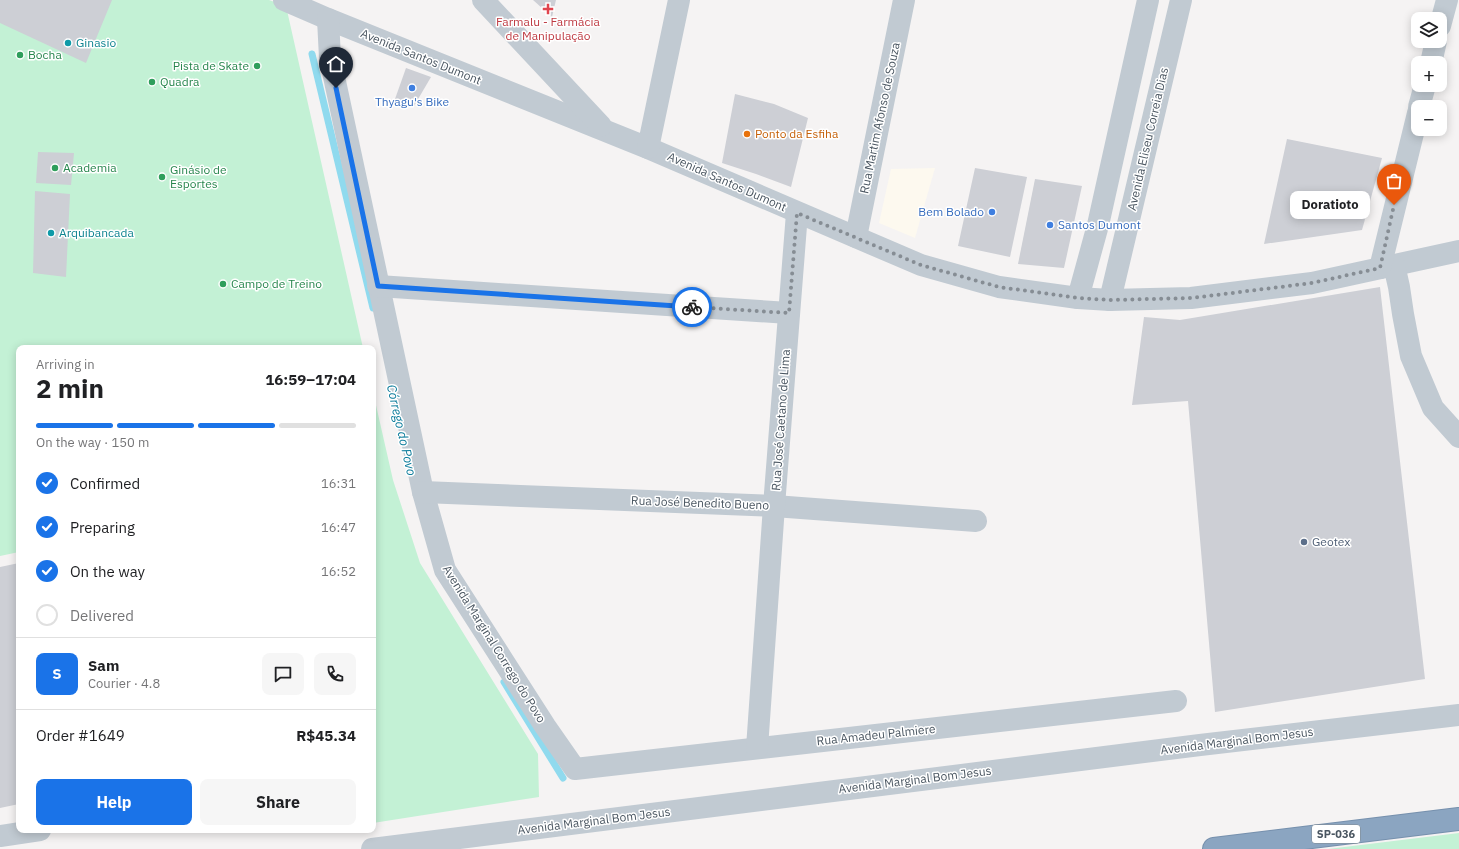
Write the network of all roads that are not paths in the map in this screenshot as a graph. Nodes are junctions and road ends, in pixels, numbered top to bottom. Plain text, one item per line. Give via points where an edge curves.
1 (284, 0) edge
2 (483, 0) edge
3 (678, 0) edge
4 (904, 0) edge
5 (1148, 0) edge
6 (1181, 0) edge
7 (1447, 0) edge
8 (1444, 12) edge
9 (328, 19) junction
10 (604, 130) junction
11 (1413, 136) edge
12 (648, 148) junction
13 (797, 213) junction
14 (856, 237) junction
15 (1459, 251) edge
16 (1387, 267) junction
17 (378, 286) junction
18 (1078, 298) junction
19 (1110, 300) junction
20 (789, 313) junction
21 (1459, 437) edge
22 (423, 492) junction
23 (774, 506) junction
24 (976, 521) dead end
25 (1176, 701) dead end
26 (1459, 715) edge
27 (757, 748) junction
28 (575, 769) joint
29 (1459, 819) edge
30 (20, 833) edge
31 (0, 836) edge
32 (372, 849) edge
33 (1214, 849) edge

1 - 9 street, Avenida Santos Dumont
2 - 10 street, Avenida Santos Dumont
3 - 12 street
4 - 14 street, Rua Martim Afonso de Souza
5 - 18 street via 1098,225
6 - 19 street, Avenida Eliseu Correia Dias
7 - 8 street
9 - 10 street, Avenida Santos Dumont
9 - 17 street, Avenida Marginal Corrego do Povo via 330,58
10 - 12 street, Avenida Santos Dumont
11 - 16 street
12 - 13 street, Avenida Santos Dumont
13 - 14 street, Avenida Santos Dumont
13 - 20 street, Rua José Caetano de Lima
14 - 18 street, Avenida Santos Dumont via 921,265 999,287
15 - 16 street, Avenida Santos Dumont
16 - 19 street, Avenida Santos Dumont via 1312,283 1192,298
16 - 21 street via 1399,287 1411,356 1433,408
17 - 20 street
17 - 22 street, Avenida Marginal Corrego do Povo
18 - 19 street, Avenida Santos Dumont
20 - 23 street, Rua José Caetano de Lima
22 - 23 street, Rua José Benedito Bueno
22 - 28 street, Avenida Marginal Corrego do Povo via 445,570
23 - 24 street, Rua José Benedito Bueno
23 - 27 street, Rua José Caetano de Lima
25 - 27 street, Rua Amadeu Palmiere
26 - 32 street, Avenida Marginal Bom Jesus via 1200,744
27 - 28 street, Rua Amadeu Palmiere
29 - 33 highway, SP-036
30 - 31 street

